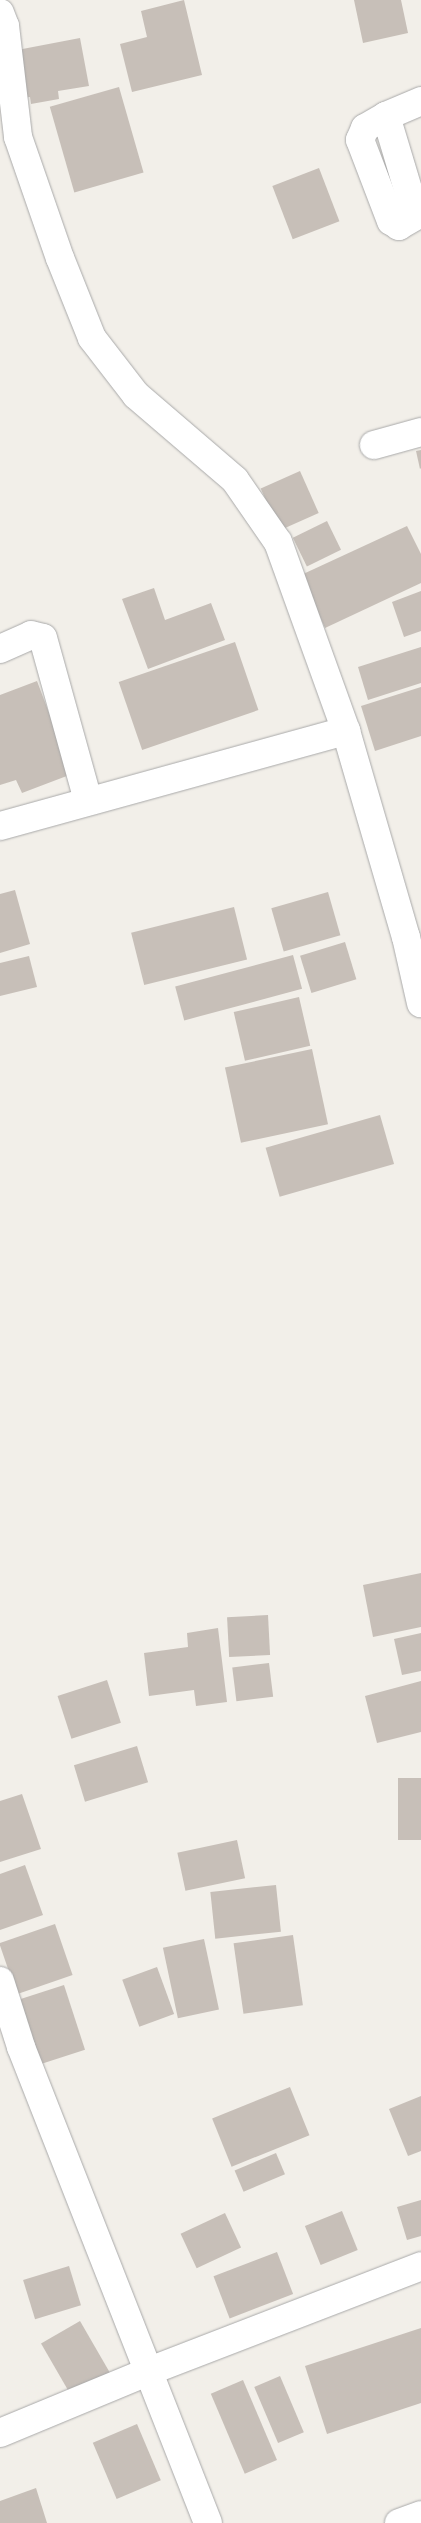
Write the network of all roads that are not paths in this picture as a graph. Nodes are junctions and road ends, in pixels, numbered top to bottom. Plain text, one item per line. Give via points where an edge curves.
1 (0, 14) edge
2 (421, 101) edge
3 (386, 116) dead end
4 (421, 432) edge
5 (374, 445) dead end
6 (0, 649) edge
7 (346, 731) junction
8 (88, 800) junction
9 (0, 826) edge
10 (413, 935) edge
11 (421, 1003) edge
12 (0, 1981) edge
13 (421, 2266) edge
14 (146, 2372) junction
15 (0, 2433) edge
16 (421, 2515) edge
17 (208, 2523) edge
18 (399, 2523) edge

1 - 7 street via 5,26 18,138 92,338 136,395 235,480 278,542
2 - 3 street
4 - 5 street
6 - 8 street via 31,635 43,638
7 - 8 street
7 - 10 street
8 - 9 street
10 - 11 street
12 - 14 street via 21,2047
13 - 14 street
14 - 15 street
14 - 17 street
16 - 18 street

